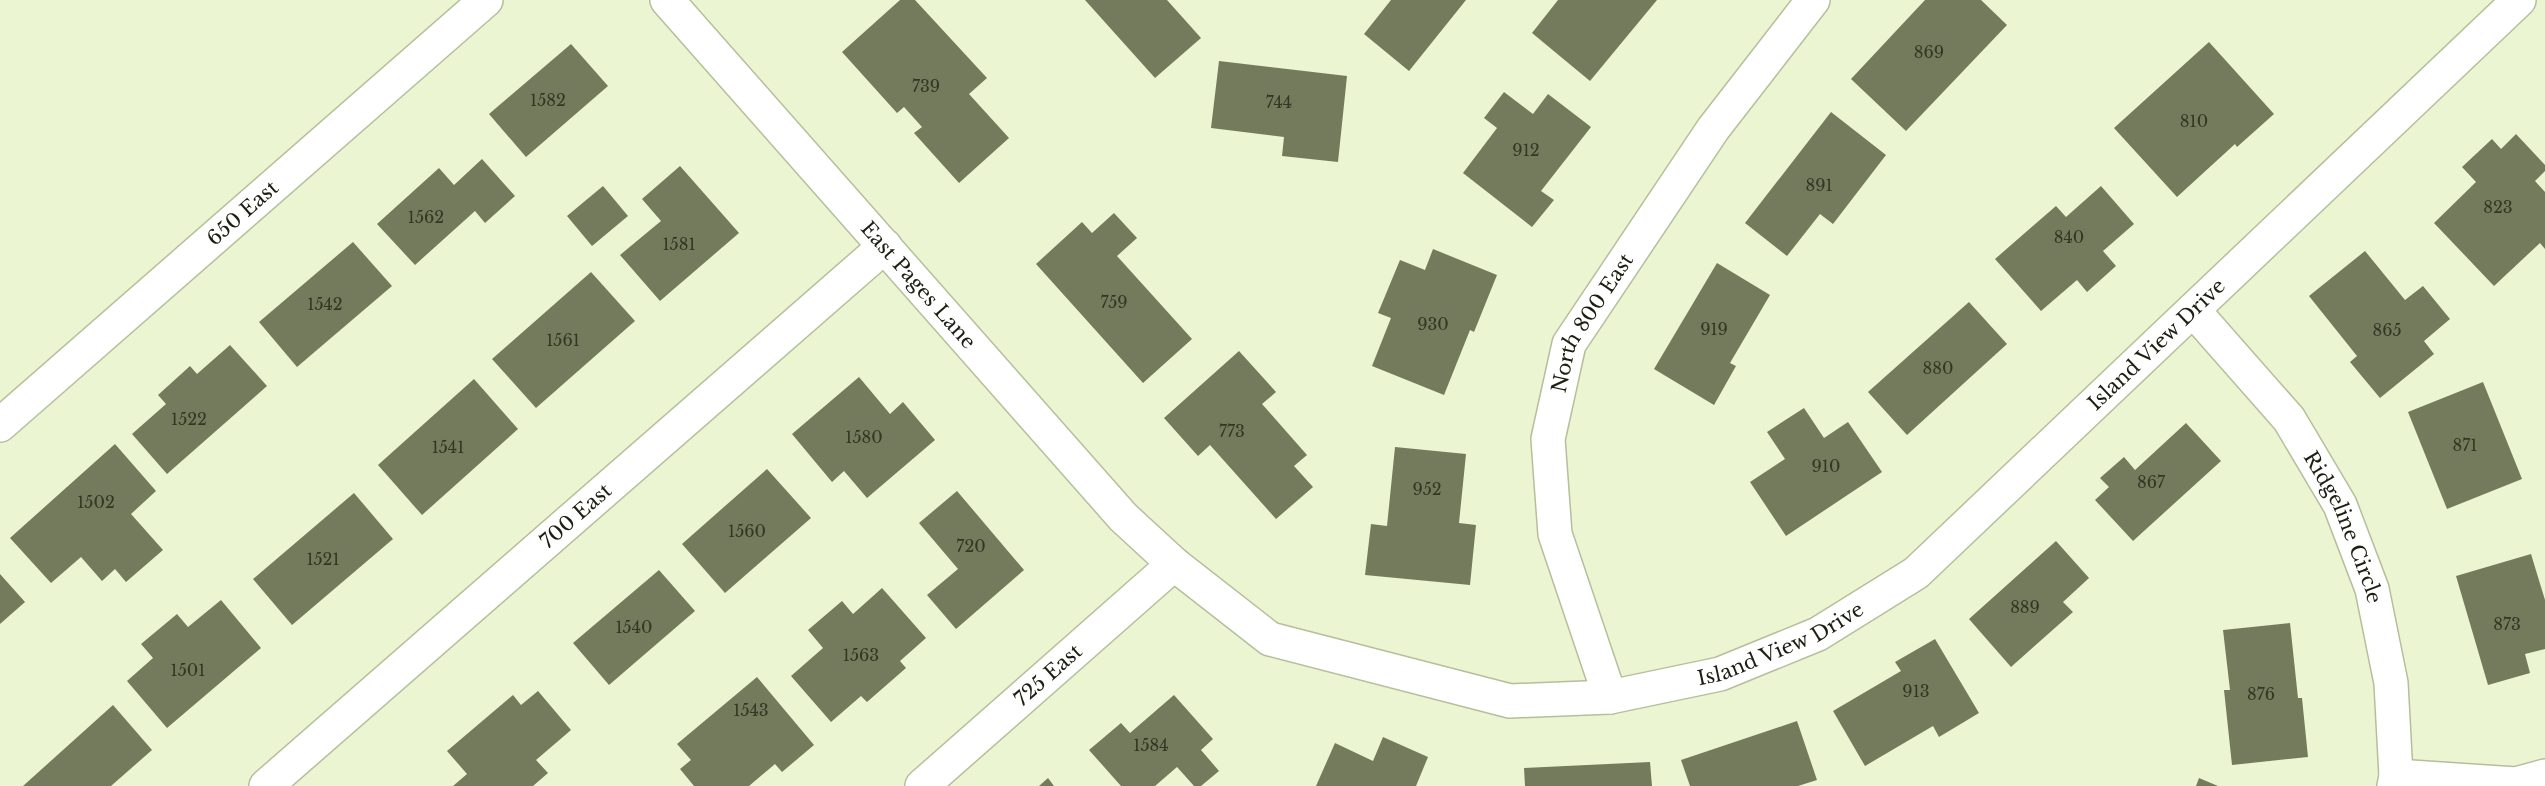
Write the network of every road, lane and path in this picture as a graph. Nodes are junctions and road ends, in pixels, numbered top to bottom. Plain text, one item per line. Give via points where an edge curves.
1 (486, 0) edge
2 (667, 0) edge
3 (1813, 0) edge
4 (2519, 0) edge
5 (885, 246) junction
6 (2193, 310) junction
7 (0, 425) edge
8 (1174, 564) junction
9 (1610, 697) junction
10 (2545, 776) edge
11 (287, 780) edge
12 (2395, 781) edge
13 (922, 786) edge

1 - 7 street, 650 East
2 - 5 street, East Pages Lane
3 - 9 street, North 800 East via 1713,129 1569,344 1548,440 1555,534
4 - 6 street, Island View Drive
5 - 8 street, East Pages Lane via 1123,517
5 - 11 street, 700 East
6 - 9 street, Island View Drive via 1916,573 1818,634 1753,661 1720,674
6 - 12 street, Ridgeline Circle via 2289,418 2340,505 2372,589 2389,671
8 - 9 street, Island View Drive via 1270,639 1510,701
8 - 13 street, 725 East
10 - 12 street via 2516,784

